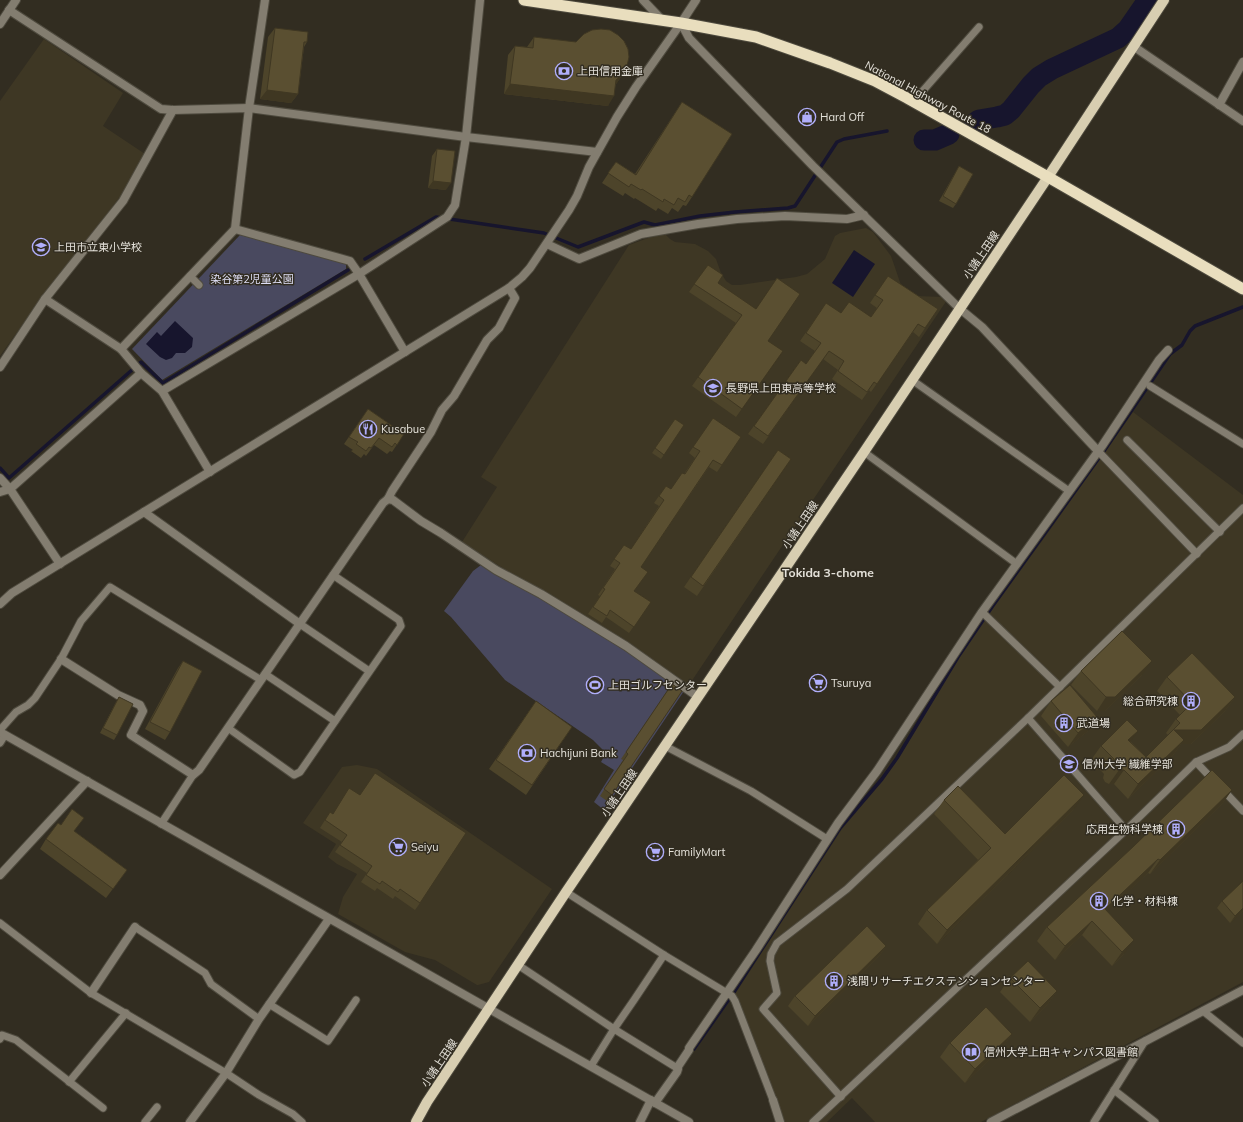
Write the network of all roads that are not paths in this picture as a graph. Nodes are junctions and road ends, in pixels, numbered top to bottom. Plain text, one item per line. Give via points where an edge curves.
1 (16, 0) edge
2 (265, 0) edge
3 (480, 0) edge
4 (524, 0) edge
5 (643, 0) edge
6 (696, 0) edge
7 (1164, 0) edge
8 (9, 10) junction
9 (662, 20) junction
10 (681, 23) junction
11 (0, 24) edge
12 (979, 27) dead end
13 (1134, 46) junction
14 (1243, 62) edge
15 (913, 102) junction
16 (1219, 105) junction
17 (249, 108) junction
18 (173, 110) junction
19 (1243, 121) edge
20 (466, 137) junction
21 (597, 152) junction
22 (1048, 177) junction
23 (864, 215) junction
24 (235, 229) junction
25 (548, 243) junction
26 (359, 274) junction
27 (190, 276) junction
28 (199, 285) dead end
29 (509, 288) junction
30 (1243, 290) edge
31 (46, 299) junction
32 (959, 308) junction
33 (121, 349) junction
34 (1168, 350) dead end
35 (405, 352) junction
36 (0, 367) edge
37 (141, 373) junction
38 (912, 380) junction
39 (1148, 384) junction
40 (162, 391) junction
41 (1127, 440) dead end
42 (1243, 444) edge
43 (864, 452) junction
44 (1100, 454) junction
45 (210, 472) junction
46 (0, 478) edge
47 (10, 489) junction
48 (1069, 491) junction
49 (0, 492) edge
50 (388, 499) junction
51 (1243, 508) edge
52 (144, 512) junction
53 (1220, 532) junction
54 (1197, 554) junction
55 (60, 564) junction
56 (1018, 564) junction
57 (333, 575) junction
58 (0, 604) edge
59 (985, 614) junction
60 (300, 624) junction
61 (61, 659) junction
62 (369, 672) junction
63 (263, 677) junction
64 (1060, 687) junction
65 (698, 697) junction
66 (1028, 718) junction
67 (335, 721) junction
68 (228, 728) junction
69 (2, 732) edge
70 (1243, 734) edge
71 (0, 743) edge
72 (665, 746) junction
73 (1196, 762) junction
74 (193, 775) junction
75 (87, 781) junction
76 (1243, 811) edge
77 (161, 824) junction
78 (1126, 830) junction
79 (827, 839) junction
80 (0, 875) edge
81 (566, 892) junction
82 (328, 919) junction
83 (0, 923) edge
84 (134, 927) joint
85 (664, 955) junction
86 (518, 964) junction
87 (1243, 990) edge
88 (91, 993) junction
89 (730, 995) junction
90 (356, 1000) dead end
91 (269, 1004) junction
92 (489, 1009) junction
93 (1203, 1011) junction
94 (126, 1013) junction
95 (259, 1019) junction
96 (614, 1029) junction
97 (0, 1039) edge
98 (1145, 1041) junction
99 (1243, 1042) edge
100 (591, 1066) junction
101 (677, 1068) junction
102 (226, 1073) junction
103 (69, 1082) junction
104 (1114, 1090) junction
105 (841, 1097) junction
106 (773, 1100) joint
107 (653, 1102) junction
108 (157, 1107) dead end
109 (103, 1108) dead end
110 (145, 1122) edge
111 (190, 1122) edge
112 (302, 1122) edge
113 (416, 1122) edge
114 (640, 1122) edge
115 (689, 1122) edge
116 (780, 1122) edge
117 (813, 1122) edge
118 (991, 1122) edge
119 (1094, 1122) edge
120 (1155, 1122) edge

1 - 8 street
2 - 17 street
3 - 20 street
4 - 9 highway, National Highway Route 18
5 - 9 street
6 - 10 street
7 - 13 main road, 小諸上田線
8 - 11 street
8 - 18 street via 161,109
9 - 10 highway, National Highway Route 18
10 - 15 highway, National Highway Route 18 via 756,37 830,63
10 - 21 street via 636,87
10 - 23 street via 689,38
12 - 15 lane
13 - 16 street
13 - 22 main road, 小諸上田線
14 - 16 street
15 - 22 highway, National Highway Route 18
16 - 19 street
17 - 18 street
17 - 20 street
17 - 24 street
18 - 31 street via 123,201
20 - 21 street
20 - 26 street via 455,205 447,217
21 - 25 street via 577,196
22 - 30 highway, National Highway Route 18
22 - 32 main road, 小諸上田線
23 - 25 street via 848,219 785,216 737,218 641,234 578,258
23 - 32 street
24 - 26 street via 350,261
24 - 27 street
25 - 29 street via 522,277
26 - 35 street
26 - 40 street
27 - 28 lane
27 - 33 street
29 - 35 street
29 - 50 street via 515,298 499,328 487,340
31 - 33 street
31 - 36 street
32 - 38 main road, 小諸上田線
32 - 44 street via 982,327
33 - 37 street
34 - 39 street via 1159,360
35 - 45 street
37 - 40 street
37 - 47 street
38 - 43 main road, 小諸上田線
38 - 48 lane
39 - 42 lane
39 - 44 street
40 - 45 street
41 - 53 lane
43 - 56 lane
43 - 65 main road, 小諸上田線
44 - 48 street
44 - 54 lane
45 - 52 street
46 - 47 street
47 - 49 street
47 - 55 street
48 - 56 street
50 - 57 street via 382,503
50 - 65 street via 496,570 626,646
51 - 53 lane
52 - 55 street
52 - 60 street
53 - 54 lane
54 - 64 lane
55 - 58 street via 12,593
56 - 59 street
57 - 60 street
57 - 62 lane via 400,620 401,626
59 - 64 lane
59 - 79 street
60 - 62 lane
60 - 63 street
61 - 63 lane via 81,621 110,587
61 - 69 lane via 35,698 16,712
61 - 74 street via 118,695 140,705 143,711 131,735
62 - 67 lane
63 - 67 lane
63 - 68 street
64 - 66 lane
65 - 72 main road, 小諸上田線
66 - 78 lane
66 - 105 lane via 847,889 777,943 771,954 770,961 777,993 763,1009
67 - 68 lane via 300,772 294,775
68 - 74 street
69 - 71 lane
69 - 75 street
70 - 73 lane via 1229,747
72 - 79 lane via 751,791
72 - 81 main road, 小諸上田線
73 - 76 lane
73 - 78 lane
74 - 77 lane
75 - 77 street
75 - 80 street
77 - 82 street
78 - 105 lane
79 - 89 street
81 - 85 lane
81 - 86 main road, 小諸上田線
82 - 91 street
82 - 92 street
83 - 88 lane
84 - 88 street
84 - 95 lane via 205,973 210,984
85 - 89 lane
85 - 96 lane
86 - 92 main road, 小諸上田線
86 - 96 lane
87 - 93 street
88 - 94 lane
89 - 101 street via 713,1013
89 - 106 lane via 735,1001
90 - 91 lane via 328,1041
91 - 95 street
92 - 100 street
92 - 113 main road, 小諸上田線
93 - 98 street
93 - 99 lane
94 - 102 lane
94 - 103 lane
95 - 102 street
96 - 100 lane
96 - 101 lane
97 - 103 lane via 2,1035 16,1040
98 - 104 lane
98 - 118 street
100 - 107 street
101 - 107 street via 677,1072
102 - 111 street
102 - 112 lane
103 - 109 lane
104 - 119 lane
104 - 120 lane
105 - 117 lane
106 - 116 street
107 - 114 street
107 - 115 street
108 - 110 lane

